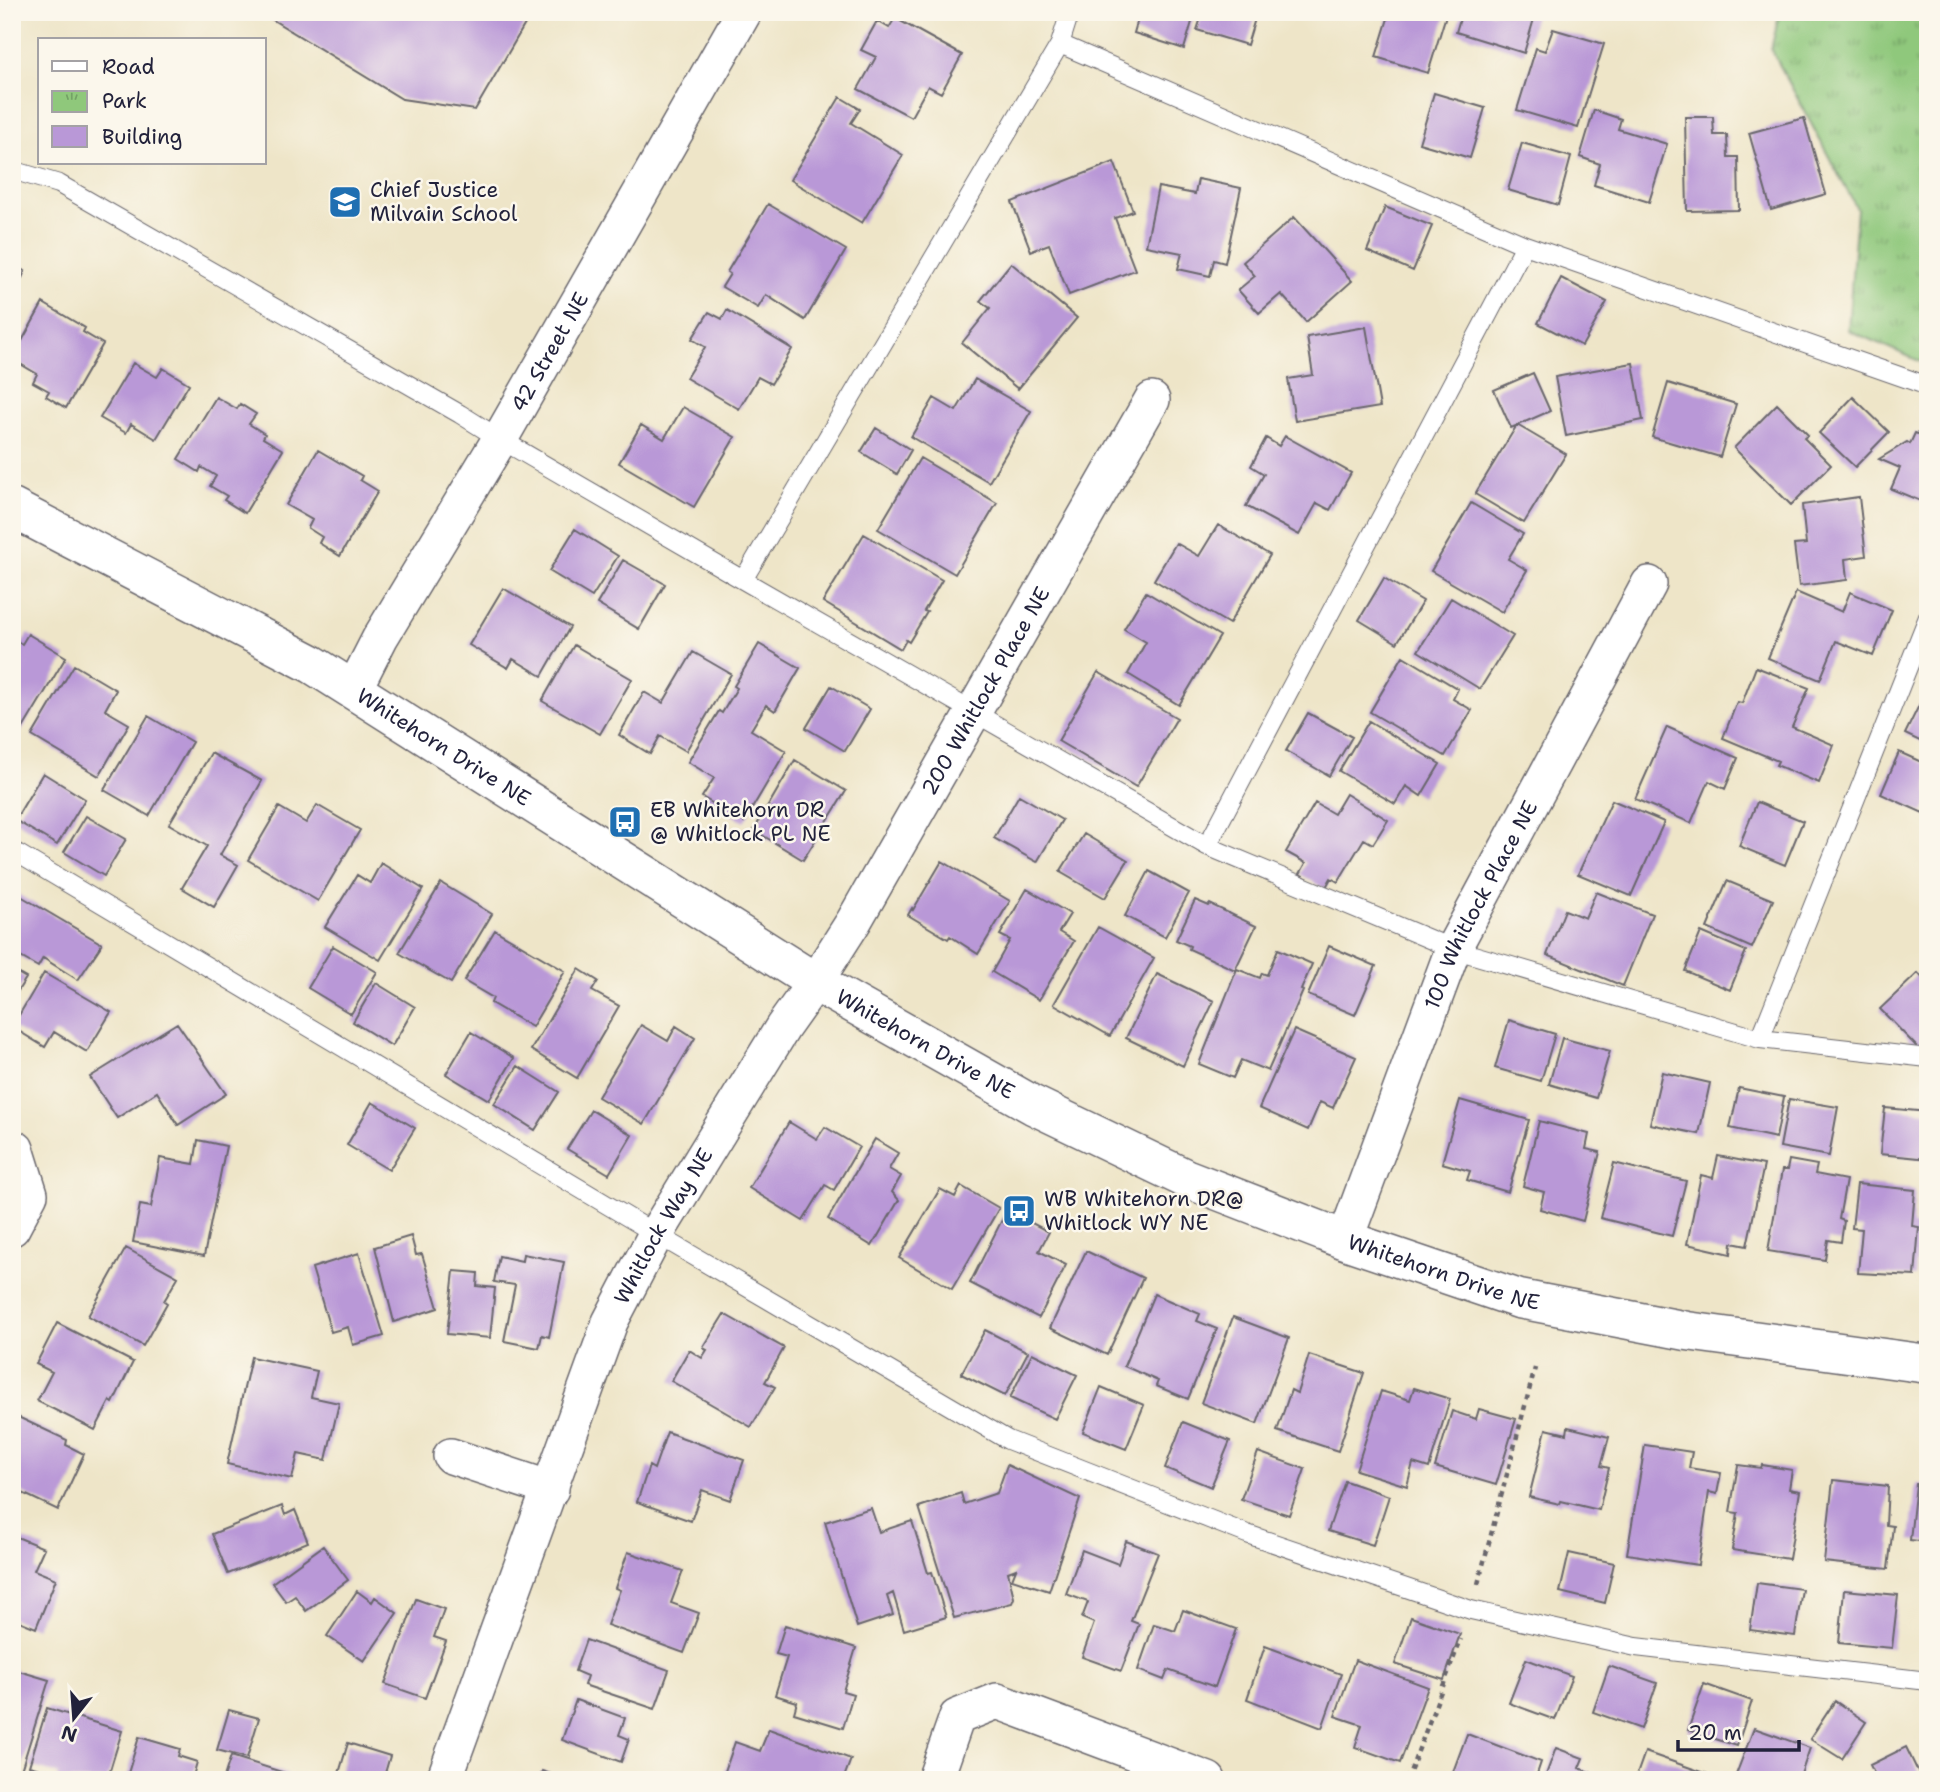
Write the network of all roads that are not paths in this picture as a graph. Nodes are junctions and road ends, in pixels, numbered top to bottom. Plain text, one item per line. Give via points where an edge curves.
1 (744, 12) edge
2 (1070, 12) edge
3 (1060, 44) junction
4 (12, 170) edge
5 (1525, 245) junction
6 (1928, 386) edge
7 (1152, 400) dead end
8 (500, 439) junction
9 (12, 508) edge
10 (743, 580) junction
11 (1649, 584) dead end
12 (1928, 617) edge
13 (354, 688) junction
14 (973, 714) junction
15 (1207, 846) junction
16 (12, 850) edge
17 (1453, 949) junction
18 (815, 982) junction
19 (1760, 1039) junction
20 (1928, 1058) edge
21 (12, 1147) edge
22 (12, 1228) edge
23 (656, 1234) junction
24 (1345, 1240) junction
25 (1928, 1364) edge
26 (451, 1456) dead end
27 (551, 1489) junction
28 (1928, 1681) edge
29 (444, 1780) edge
30 (935, 1780) edge
31 (1208, 1780) edge

1 - 8 street, 42 Street NE
2 - 3 lane
3 - 5 lane
3 - 10 lane
4 - 8 lane via 59,184
5 - 6 lane
5 - 15 lane
7 - 14 street, 200 Whitlock Place NE
8 - 10 lane
8 - 13 street, 42 Street NE
9 - 13 street, Whitehorn Drive NE
10 - 14 lane
11 - 17 street, 100 Whitlock Place NE
12 - 19 lane
13 - 18 street, Whitehorn Drive NE
14 - 15 lane
14 - 18 street, 200 Whitlock Place NE
15 - 17 lane
16 - 23 lane
17 - 19 lane
17 - 24 street, 100 Whitlock Place NE
18 - 23 street, Whitlock Way NE
18 - 24 street, Whitehorn Drive NE via 1033,1105 1185,1178
19 - 20 lane
21 - 22 street via 30,1194
23 - 27 street, Whitlock Way NE via 610,1322
23 - 28 lane via 1008,1440 1247,1534 1471,1610 1636,1647
24 - 25 street, Whitehorn Drive NE via 1519,1299 1687,1331
26 - 27 street
27 - 29 street, Whitlock Way NE
30 - 31 street via 957,1717 997,1701

